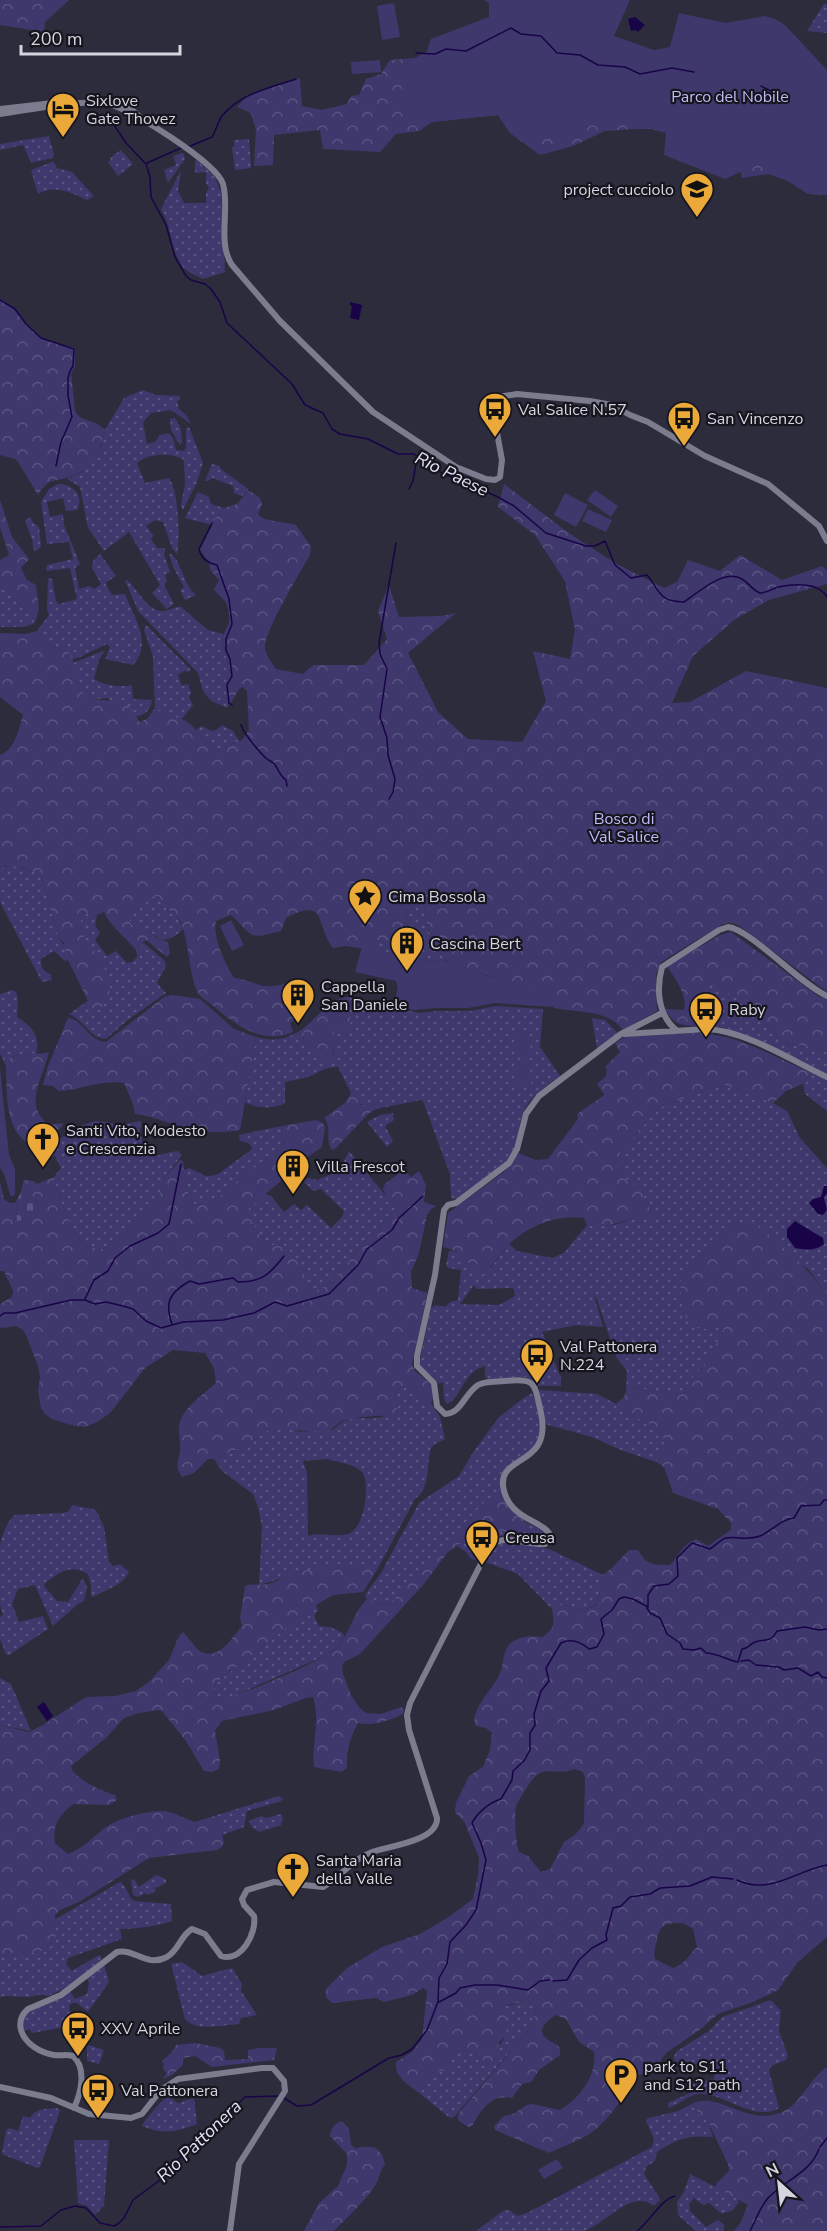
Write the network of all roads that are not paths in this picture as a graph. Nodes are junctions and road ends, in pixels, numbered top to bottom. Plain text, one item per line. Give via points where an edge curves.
1 (0, 112) edge
2 (145, 122) junction
3 (827, 541) edge
4 (827, 996) edge
5 (662, 1013) junction
6 (676, 1030) junction
7 (621, 1034) junction
8 (827, 1077) edge
9 (0, 2087) edge
10 (74, 2108) junction
11 (230, 2231) edge

1 - 2 street via 94,103 110,105
1 - 2 street via 92,100 123,102
2 - 3 street via 218,174 225,198 227,254 280,321 373,412 441,458 486,479 500,477 502,460 493,411 498,397 517,394 607,403 705,456 768,484 819,526
4 - 5 street via 742,932 728,927 662,967
5 - 6 street
5 - 7 street
6 - 7 street
6 - 8 street via 730,1033
7 - 10 street via 539,1096 526,1114 509,1163 444,1210 417,1366 434,1383 437,1406 445,1414 456,1410 483,1383 522,1379 533,1385 542,1437 537,1448 508,1470 503,1486 513,1507 551,1536 545,1544 508,1539 490,1546 410,1703 410,1736 437,1815 434,1829 365,1855 322,1887 274,1882 247,1890 242,1899 255,1924 245,1945 232,1957 221,1956 205,1934 192,1929 165,1958 143,1960 128,1952 117,1952 61,1995 28,2009 20,2022 28,2042 51,2055 73,2056 79,2063 79,2094
9 - 10 street via 51,2098
10 - 11 street via 89,2114 131,2118 142,2114 161,2090 178,2079 273,2068 285,2086 282,2097 239,2164

